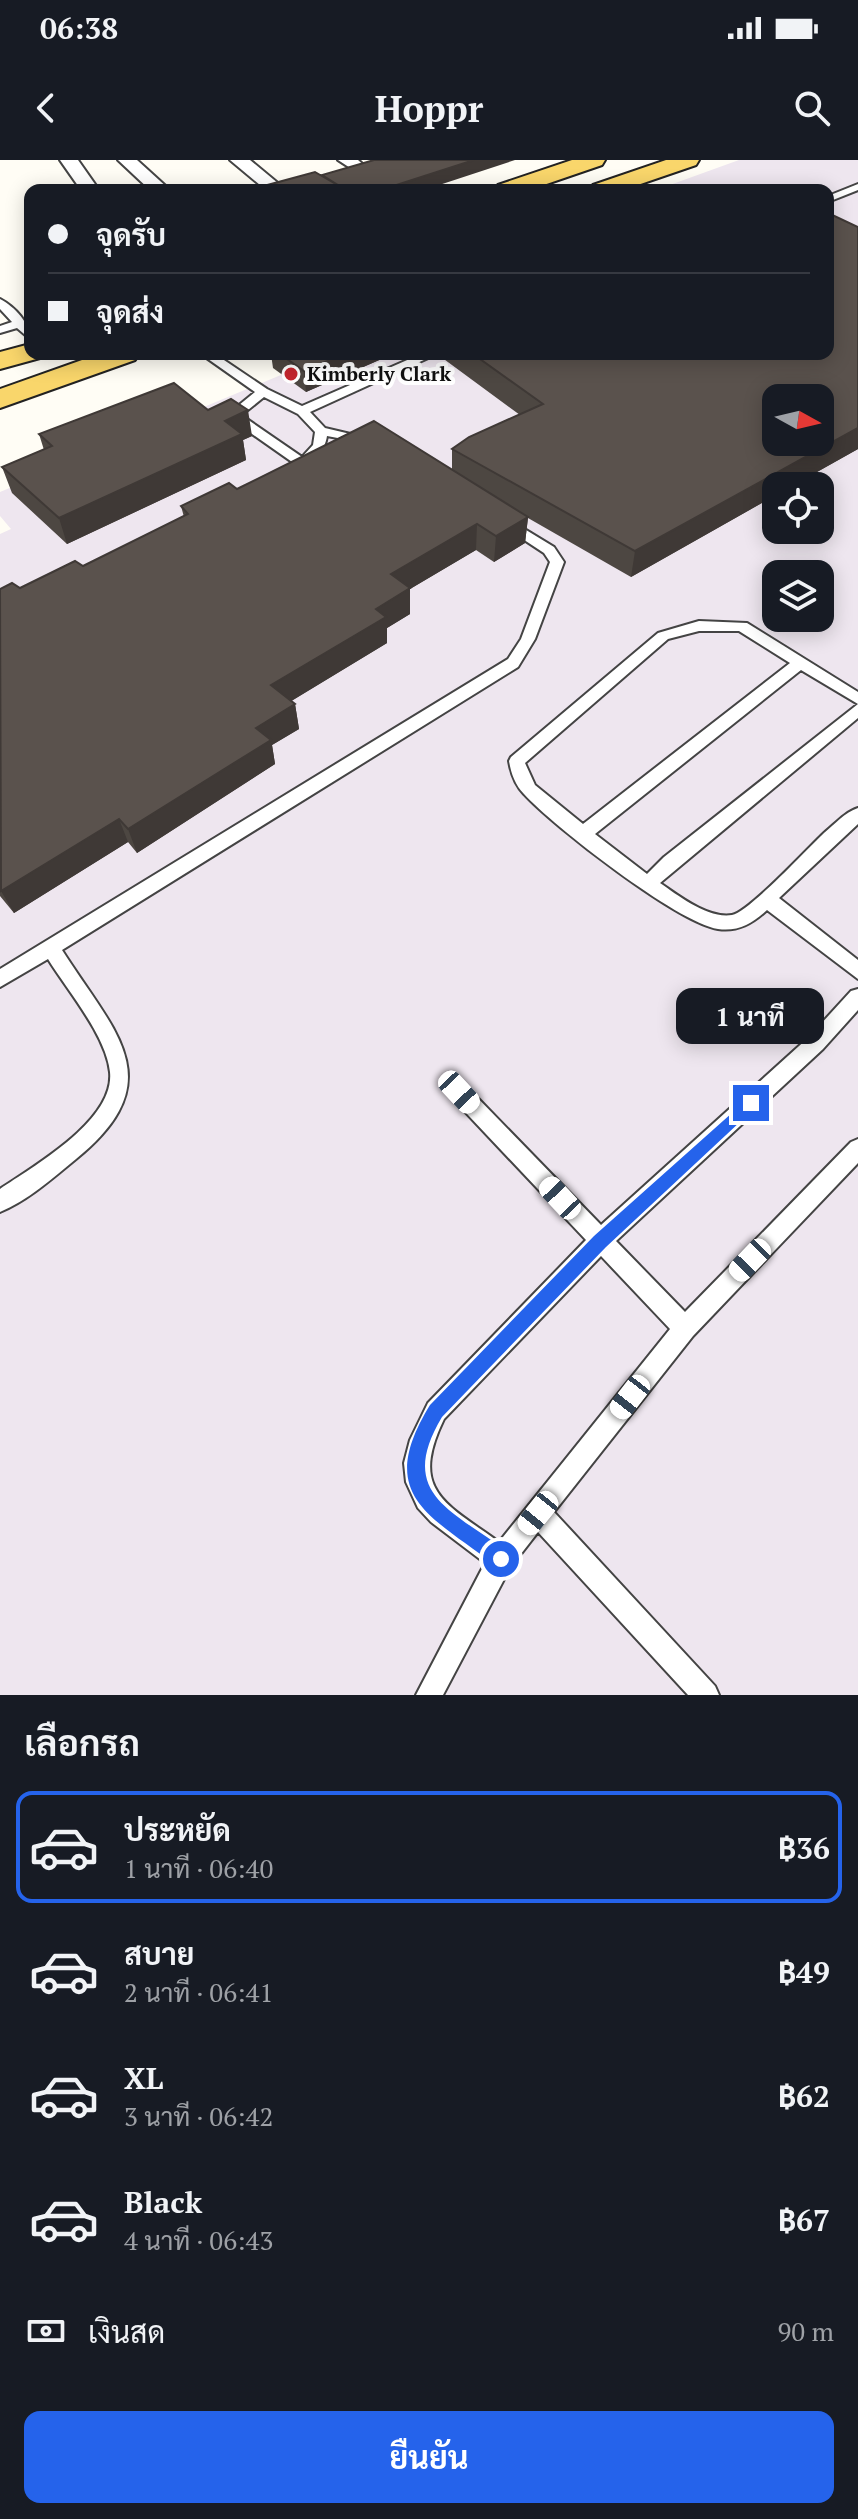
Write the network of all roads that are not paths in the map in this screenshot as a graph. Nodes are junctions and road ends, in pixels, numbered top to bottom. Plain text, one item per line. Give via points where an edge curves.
1 (69, 160) edge
2 (127, 160) edge
3 (239, 160) edge
4 (594, 160) edge
5 (688, 160) edge
6 (86, 184) edge
7 (154, 184) edge
8 (270, 184) edge
9 (524, 184) edge
10 (618, 184) edge
11 (858, 187) edge
12 (834, 197) edge
13 (0, 302) edge
14 (21, 323) junction
15 (24, 327) edge
16 (0, 330) edge
17 (24, 354) edge
18 (108, 360) edge
19 (216, 360) edge
20 (417, 360) edge
21 (0, 361) edge
22 (263, 392) junction
23 (0, 399) edge
24 (302, 411) junction
25 (321, 431) junction
26 (390, 449) edge
27 (304, 464) junction
28 (290, 473) edge
29 (497, 516) edge
30 (801, 663) junction
31 (858, 699) edge
32 (858, 710) edge
33 (858, 814) edge
34 (584, 833) junction
35 (648, 884) junction
36 (768, 900) junction
37 (51, 949) junction
38 (858, 971) edge
39 (0, 979) edge
40 (858, 997) edge
41 (459, 1092) dead end
42 (858, 1149) edge
43 (0, 1202) edge
44 (600, 1241) junction
45 (685, 1328) junction
46 (538, 1513) junction
47 (501, 1559) junction
48 (429, 1695) edge
49 (706, 1695) edge

1 - 6 street
2 - 7 street
3 - 8 street
4 - 9 main road
5 - 10 main road
11 - 12 lane
13 - 14 lane
14 - 15 lane
14 - 16 lane
17 - 21 main road
18 - 23 main road
19 - 22 lane
20 - 24 lane
22 - 24 lane
22 - 27 lane via 240,408 239,419
24 - 25 lane
25 - 26 lane
25 - 27 lane via 319,446
27 - 28 lane
29 - 37 lane via 549,550 557,562 537,619 513,663
30 - 31 lane
30 - 34 lane
30 - 34 lane via 742,626 699,626 663,636 517,761 529,789
32 - 35 lane
33 - 36 lane
34 - 35 lane
35 - 36 lane via 706,920 722,924
36 - 38 lane
37 - 39 lane
37 - 43 lane via 108,1040 121,1074 117,1104 87,1137
40 - 44 lane via 816,1043
41 - 44 lane
42 - 45 lane
44 - 45 lane
44 - 47 lane via 436,1411 420,1438 414,1477 429,1504
45 - 46 lane
46 - 47 lane
46 - 49 lane
47 - 48 lane

